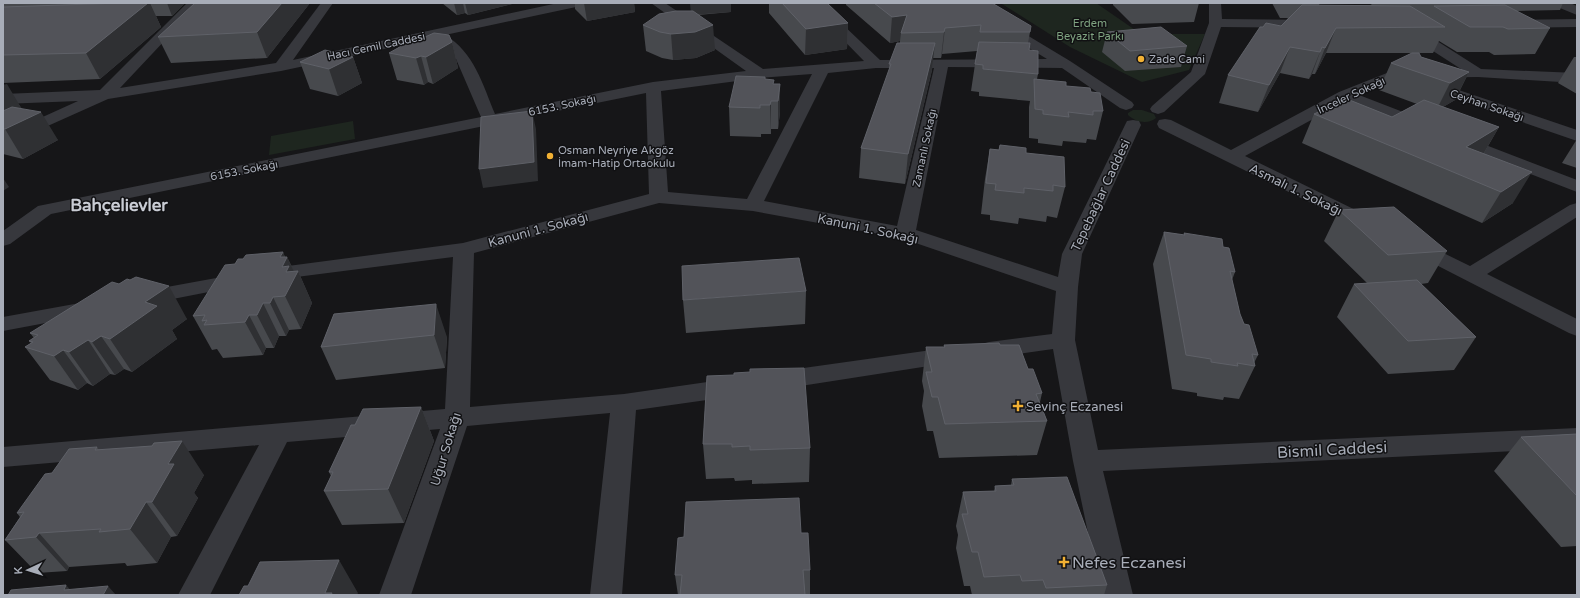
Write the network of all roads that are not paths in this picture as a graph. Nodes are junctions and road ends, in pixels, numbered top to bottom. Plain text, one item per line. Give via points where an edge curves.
1 (194, 3) edge
2 (327, 3) edge
3 (576, 3) edge
4 (657, 3) edge
5 (813, 3) edge
6 (965, 3) edge
7 (1215, 3) edge
8 (1560, 3) edge
9 (1577, 12) edge
10 (176, 21) junction
11 (161, 22) dead end
12 (1216, 23) junction
13 (1577, 23) edge
14 (1325, 24) edge
15 (1426, 24) edge
16 (1498, 24) edge
17 (433, 34) junction
18 (942, 63) junction
19 (876, 64) junction
20 (1065, 64) junction
21 (281, 66) junction
22 (823, 68) junction
23 (1478, 73) junction
24 (760, 74) junction
25 (1398, 74) junction
26 (1577, 78) edge
27 (653, 87) junction
28 (104, 95) junction
29 (1346, 95) junction
30 (3, 99) edge
31 (490, 120) junction
32 (1147, 120) junction
33 (1577, 136) edge
34 (3, 141) edge
35 (1231, 157) junction
36 (1577, 186) edge
37 (659, 197) junction
38 (753, 205) junction
39 (1577, 209) edge
40 (1380, 230) edge
41 (905, 233) junction
42 (3, 240) edge
43 (1401, 240) edge
44 (464, 249) junction
45 (1472, 274) junction
46 (1067, 287) junction
47 (3, 324) edge
48 (1577, 328) edge
49 (1063, 340) junction
50 (624, 403) junction
51 (457, 417) junction
52 (278, 433) junction
53 (1577, 438) edge
54 (1087, 460) junction
55 (7, 462) edge
56 (194, 595) edge
57 (395, 595) edge
58 (606, 595) edge
59 (1117, 595) edge

1 - 10 street
2 - 21 street
3 - 17 street, Hacı Cemil Caddesi
4 - 24 street
5 - 19 street
6 - 20 street, Asmalı 1. Sokağı
7 - 12 street, Tepebağlar Caddesi
8 - 9 street
10 - 11 street
10 - 28 street
12 - 14 street
12 - 32 street, Tepebağlar Caddesi via 1198,74
13 - 16 street
15 - 23 street via 1402,25
17 - 21 street, Hacı Cemil Caddesi
17 - 31 street via 450,44 463,58
18 - 19 street, 6153. Sokağı
18 - 20 street, 6153. Sokağı
18 - 41 street, Zamanlı Sokağı
19 - 22 street, 6153. Sokağı
20 - 32 street, Asmalı 1. Sokağı
21 - 28 street, Hacı Cemil Caddesi
22 - 24 street, 6153. Sokağı
22 - 38 street
23 - 25 street, İnceler Sokağı
23 - 26 street, İnceler Sokağı
24 - 27 street, 6153. Sokağı
25 - 29 street, İnceler Sokağı
25 - 33 street, Ceyhan Sokağı
27 - 31 street, 6153. Sokağı
27 - 37 street
28 - 30 street
28 - 34 street
29 - 35 street, İnceler Sokağı
29 - 36 street
31 - 42 street, 6153. Sokağı via 45,210
32 - 35 street, Asmalı 1. Sokağı
32 - 46 street, Tepebağlar Caddesi via 1072,254
35 - 40 street, Asmalı 1. Sokağı
37 - 38 street, Kanuni 1. Sokağı
37 - 44 street, Kanuni 1. Sokağı
38 - 41 street, Kanuni 1. Sokağı
39 - 45 street
41 - 46 street, Kanuni 1. Sokağı
43 - 45 street
44 - 47 street, Kanuni 1. Sokağı via 265,275
44 - 51 street, Uğur Sokağı
45 - 48 street
46 - 49 street, Tepebağlar Caddesi
49 - 50 street
49 - 54 street, Tepebağlar Caddesi
50 - 51 street
50 - 58 street
51 - 52 street
51 - 57 street, Uğur Sokağı
52 - 55 street
52 - 56 street
53 - 54 street, Bismil Caddesi
54 - 59 street, Tepebağlar Caddesi

